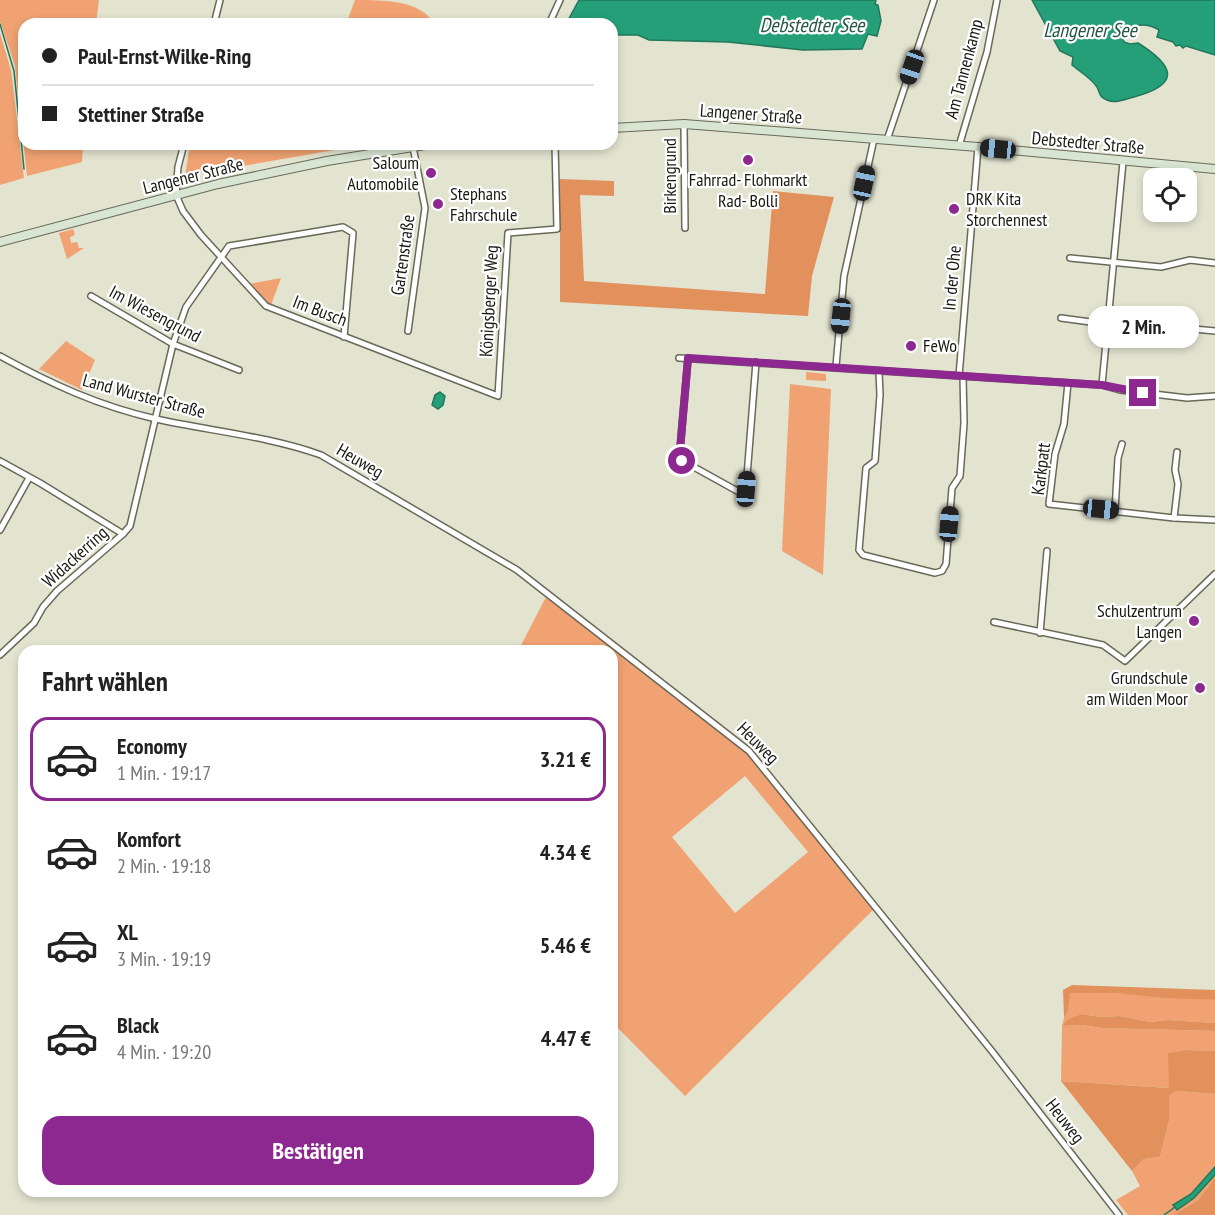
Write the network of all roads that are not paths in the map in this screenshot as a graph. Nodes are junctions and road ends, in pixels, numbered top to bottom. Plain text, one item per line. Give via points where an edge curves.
1 (220, 0) edge
2 (560, 0) edge
3 (934, 0) edge
4 (997, 0) edge
5 (216, 18) edge
6 (552, 18) edge
7 (684, 124) junction
8 (618, 128) edge
9 (874, 139) junction
10 (887, 140) junction
11 (959, 146) junction
12 (978, 147) junction
13 (182, 150) edge
14 (396, 150) edge
15 (414, 150) edge
16 (555, 150) edge
17 (1123, 162) junction
18 (1215, 169) edge
19 (176, 195) junction
20 (685, 228) dead end
21 (0, 242) edge
22 (221, 258) junction
23 (1070, 258) dead end
24 (1114, 263) junction
25 (1215, 263) edge
26 (91, 296) dead end
27 (1061, 318) dead end
28 (1108, 324) junction
29 (408, 331) dead end
30 (1215, 331) edge
31 (344, 337) junction
32 (173, 344) junction
33 (0, 356) edge
34 (679, 358) dead end
35 (688, 358) junction
36 (756, 362) junction
37 (836, 366) junction
38 (239, 370) dead end
39 (879, 370) junction
40 (961, 376) junction
41 (1068, 383) junction
42 (1102, 385) junction
43 (498, 396) joint
44 (1215, 396) edge
45 (154, 418) junction
46 (252, 438) joint
47 (1122, 444) dead end
48 (1177, 452) dead end
49 (0, 461) edge
50 (29, 478) junction
51 (1115, 511) junction
52 (1174, 518) junction
53 (1215, 520) edge
54 (0, 530) edge
55 (123, 534) junction
56 (1047, 552) dead end
57 (1215, 574) edge
58 (994, 622) dead end
59 (1040, 633) junction
60 (614, 645) edge
61 (618, 648) edge
62 (0, 655) edge
63 (1119, 1215) edge

1 - 5 street
2 - 6 street
3 - 10 street
4 - 11 street, Am Tannenkamp via 987,52
7 - 8 main road, Langener Straße
7 - 9 main road, Langener Straße
7 - 20 street, Birkengrund
9 - 10 main road, Langener Straße
9 - 37 street via 844,276
10 - 11 main road, Debstedter Straße
11 - 12 main road, Debstedter Straße
12 - 17 main road, Debstedter Straße
12 - 40 street, In der Ohe
13 - 19 street
14 - 19 main road, Langener Straße
15 - 29 street, Gartenstraße via 424,208
16 - 43 street, Königsberger Weg via 556,229 508,233
17 - 18 main road, Debstedter Straße
17 - 24 street
19 - 21 main road, Langener Straße
19 - 22 street, Im Busch via 183,211
22 - 31 street, Im Busch via 266,306
22 - 31 street via 229,246 348,229 353,233
22 - 32 street via 186,307
23 - 24 street
24 - 25 street via 1161,267 1190,260
24 - 28 street
26 - 32 street, Im Wiesengrund
27 - 28 street
28 - 30 street via 1157,331 1173,327
28 - 42 street
31 - 43 street, Im Busch
32 - 38 street, Im Wiesengrund
32 - 45 street
33 - 45 street, Land Wurster Straße via 94,402
34 - 35 street
35 - 36 street
35 - 36 street via 682,461 739,492 746,489
36 - 37 street
37 - 39 street
39 - 40 street
39 - 40 street, In der Ohe via 875,461 866,468 860,550 863,555 935,573 946,564 952,488 960,476 965,413
40 - 41 street
41 - 42 street
41 - 51 street, Karkpatt via 1049,504
42 - 44 street via 1187,398
45 - 46 street, Land Wurster Straße
45 - 55 street via 130,526
46 - 60 street, Heuweg via 321,455 517,570
47 - 51 street
48 - 52 street
49 - 50 street
50 - 54 street
50 - 55 street
51 - 52 street, Karkpatt
52 - 53 street, Karkpatt
55 - 62 street, Widackerring via 57,591 34,623
56 - 59 street
57 - 59 street via 1125,661 1103,645
58 - 59 street
61 - 63 street, Heuweg via 749,751

